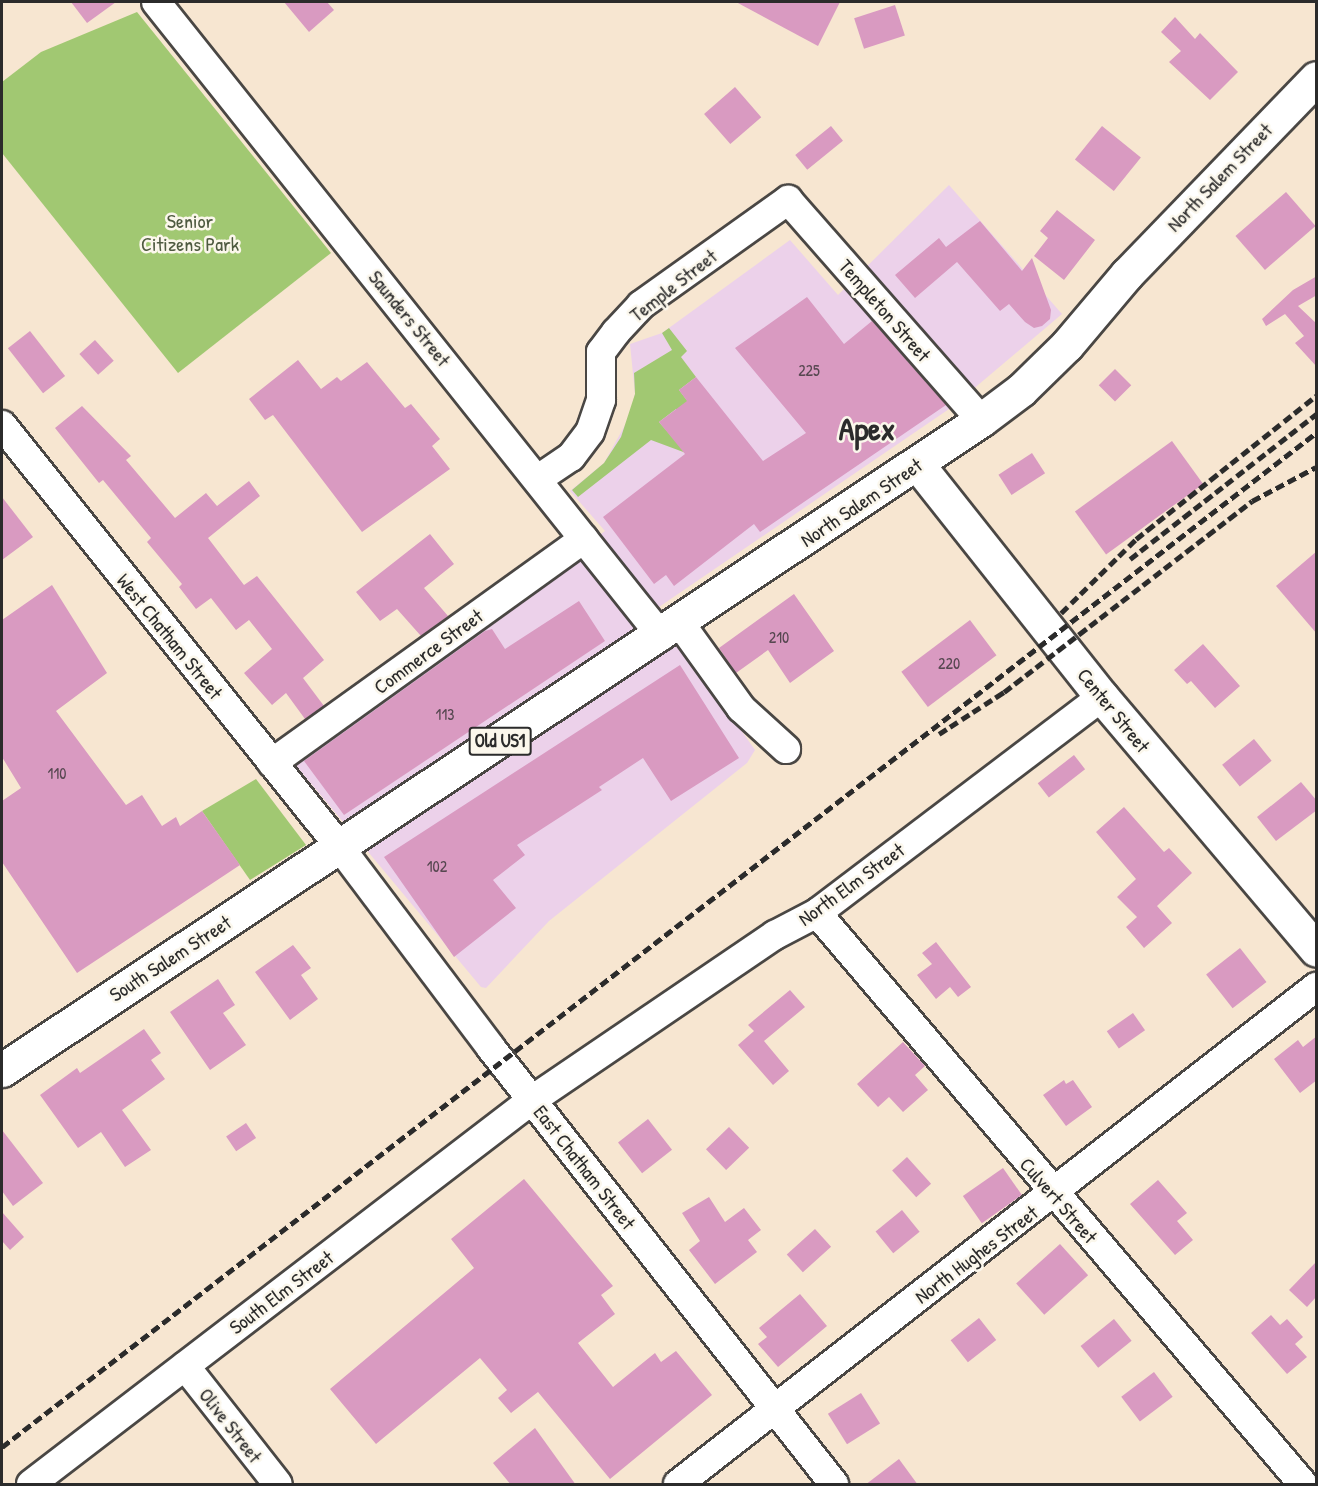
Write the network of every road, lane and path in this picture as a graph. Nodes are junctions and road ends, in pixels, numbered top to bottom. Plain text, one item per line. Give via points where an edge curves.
1 (156, 2) edge
2 (1317, 78) edge
3 (788, 200) joint
4 (981, 420) junction
5 (2, 425) edge
6 (918, 465) junction
7 (538, 479) junction
8 (584, 539) junction
9 (670, 629) junction
10 (1102, 698) junction
11 (786, 749) dead end
12 (272, 763) junction
13 (339, 846) junction
14 (817, 913) junction
15 (1317, 949) edge
16 (1317, 987) edge
17 (2, 1070) edge
18 (532, 1100) junction
19 (1055, 1194) junction
20 (185, 1366) junction
21 (775, 1408) junction
22 (31, 1485) edge
23 (278, 1485) edge
24 (678, 1485) edge
25 (834, 1485) edge
26 (1303, 1485) edge

1 - 7 street, Saunders Street
2 - 4 main road, North Salem Street via 1133,267 1067,345 1021,390
3 - 4 street, Templeton Street
3 - 7 street, Temple Street via 641,305 616,332 602,352 601,400 590,432 571,456
4 - 6 main road, North Salem Street
5 - 12 street, West Chatham Street
6 - 9 main road, North Salem Street / Old US1
6 - 10 main road, Center Street
7 - 8 street, Saunders Street
8 - 9 street, Saunders Street
8 - 12 street, Commerce Street
9 - 11 street, Saunders Street via 741,708
9 - 13 main road, North Salem Street / Old US1
10 - 14 street, North Elm Street
10 - 15 main road, Center Street
12 - 13 street, West Chatham Street
13 - 17 main road, South Salem Street
13 - 18 street, East Chatham Street
14 - 18 street, North Elm Street via 775,935
14 - 19 street, Culvert Street
16 - 19 street, North Hughes Street
18 - 20 street, South Elm Street
18 - 21 street, East Chatham Street
19 - 21 street, North Hughes Street
19 - 26 street, Culvert Street
20 - 22 street, South Elm Street
20 - 23 street, Olive Street
21 - 24 street, North Hughes Street
21 - 25 street, East Chatham Street

